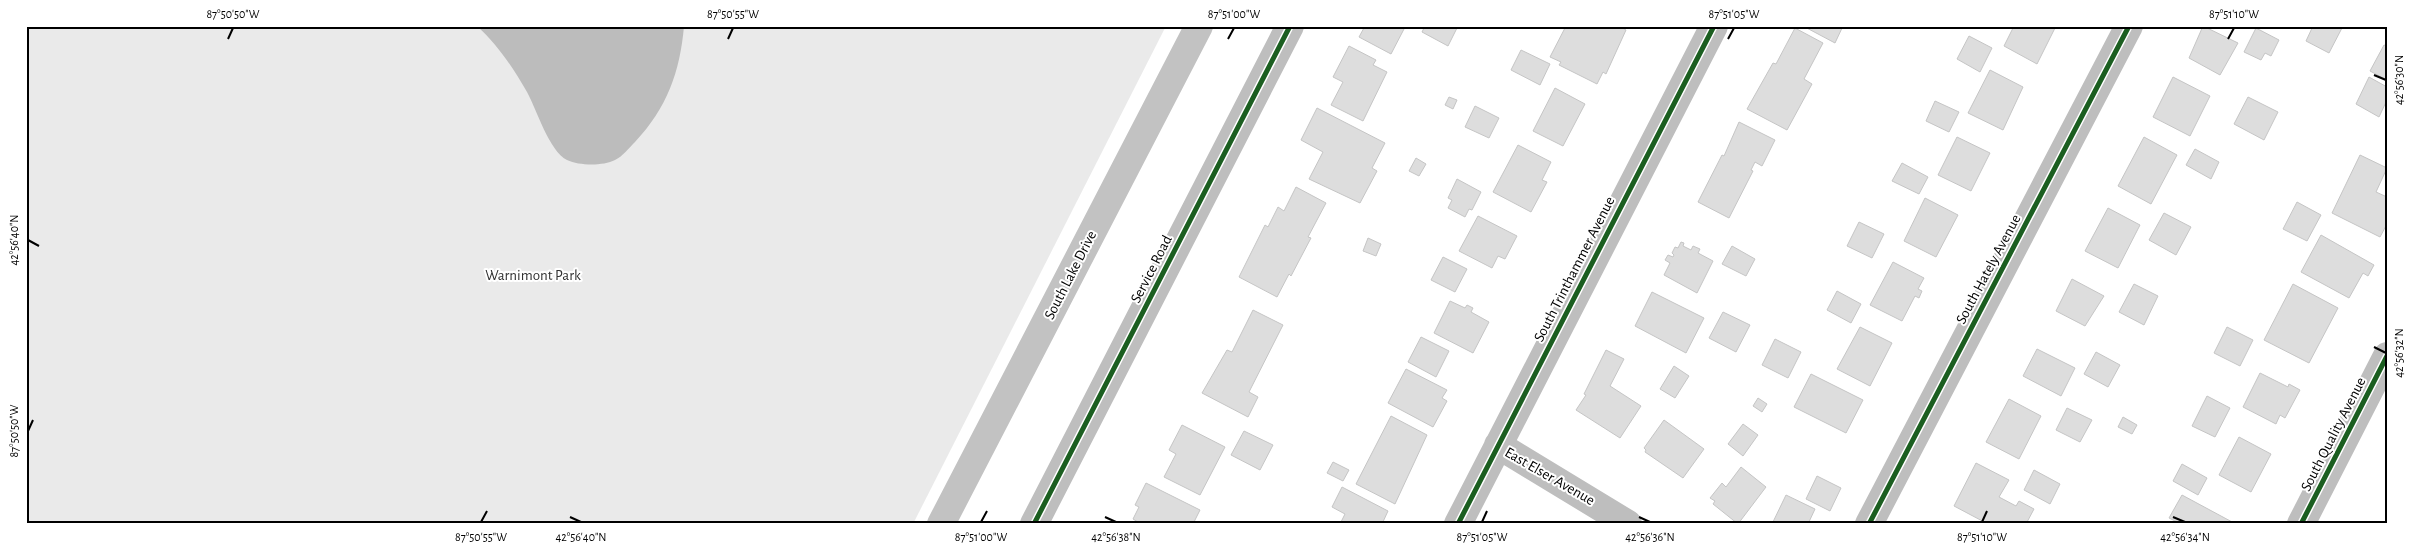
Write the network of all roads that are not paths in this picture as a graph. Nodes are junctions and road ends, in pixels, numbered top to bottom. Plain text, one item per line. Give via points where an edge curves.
1 (1199, 26) edge
2 (1290, 26) edge
3 (1714, 26) edge
4 (2129, 26) edge
5 (2387, 356) edge
6 (1498, 445) junction
7 (941, 524) edge
8 (1034, 524) edge
9 (1458, 524) edge
10 (1628, 524) edge
11 (1869, 524) edge
12 (2301, 524) edge

1 - 7 main road, South Lake Drive
2 - 8 street, Service Road
3 - 6 street, South Trinthammer Avenue
4 - 11 street, South Hately Avenue
5 - 12 street, South Quality Avenue
6 - 9 street, South Trinthammer Avenue
6 - 10 street, East Elser Avenue

